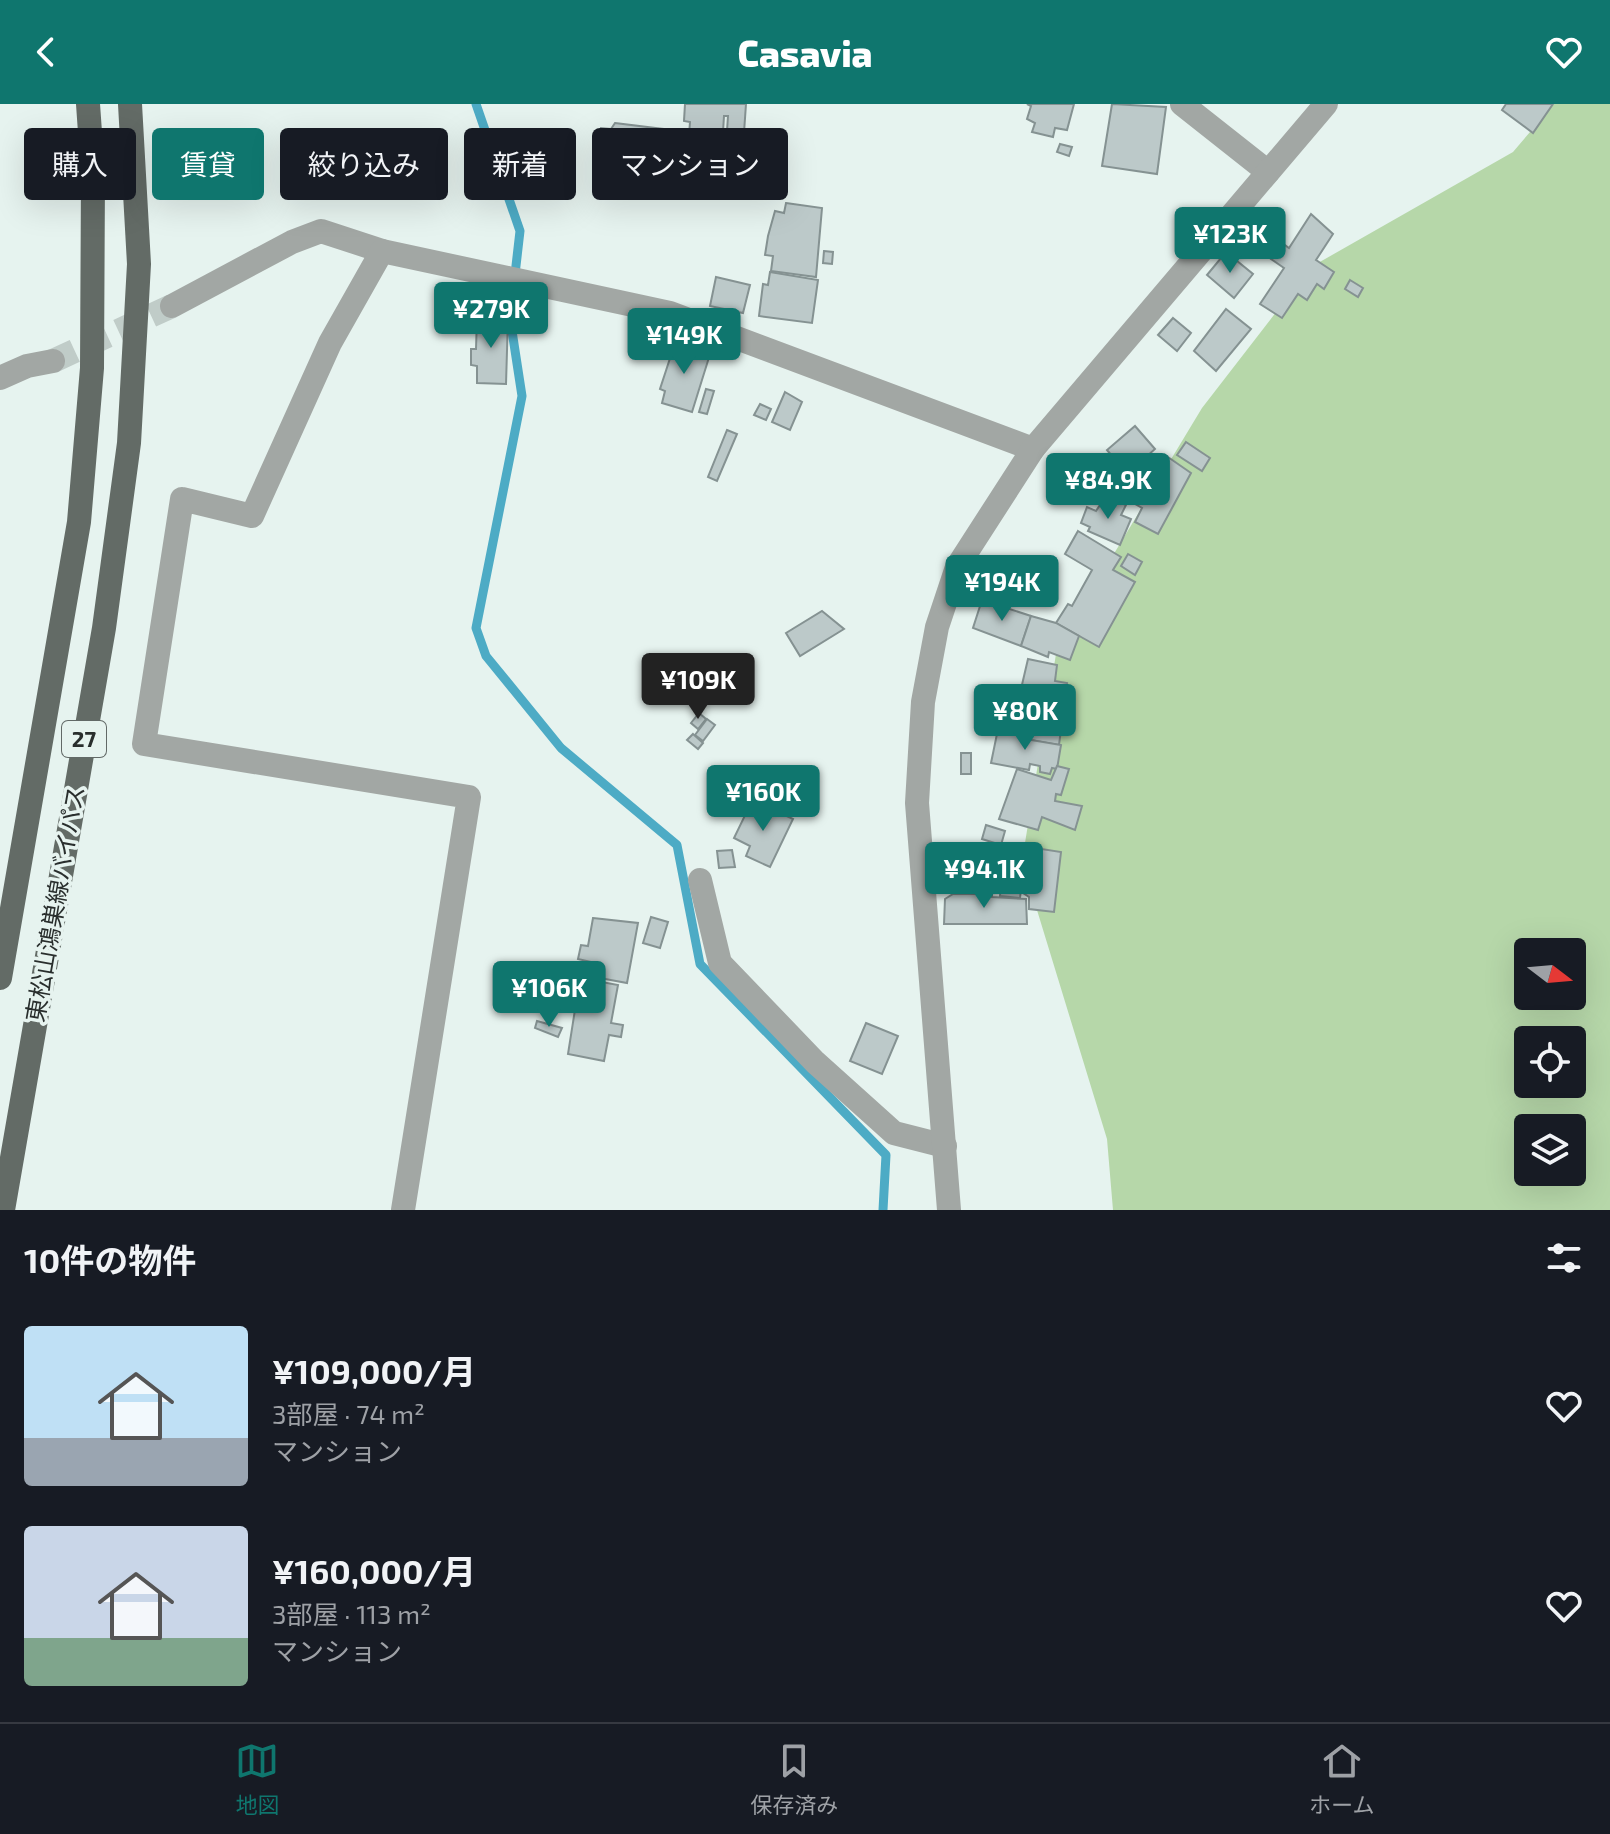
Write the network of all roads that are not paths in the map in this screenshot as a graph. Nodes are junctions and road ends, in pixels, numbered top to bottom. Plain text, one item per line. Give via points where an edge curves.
1 (88, 104) edge
2 (130, 104) edge
3 (1182, 104) edge
4 (1326, 104) edge
5 (1268, 172) junction
6 (382, 251) junction
7 (172, 306) tunnel mouth
8 (53, 361) tunnel mouth
9 (0, 378) edge
10 (1033, 449) junction
11 (700, 880) dead end
12 (0, 978) edge
13 (945, 1146) junction
14 (3, 1210) edge
15 (403, 1210) edge
16 (949, 1210) edge

1 - 12 main road, 東松山鴻巣線バイパス / 27 via 92,368 79,522
2 - 14 main road, 東松山鴻巣線バイパス / 27 via 139,264 129,443 104,628
3 - 5 street
4 - 5 street
5 - 10 street
6 - 7 street via 321,231
6 - 10 street via 670,313
6 - 15 street via 330,343 252,516 182,499 144,744 469,797
8 - 9 street
10 - 13 street via 957,567 937,627 923,702 917,803
11 - 13 street via 720,963 815,1062 894,1133
13 - 16 street

